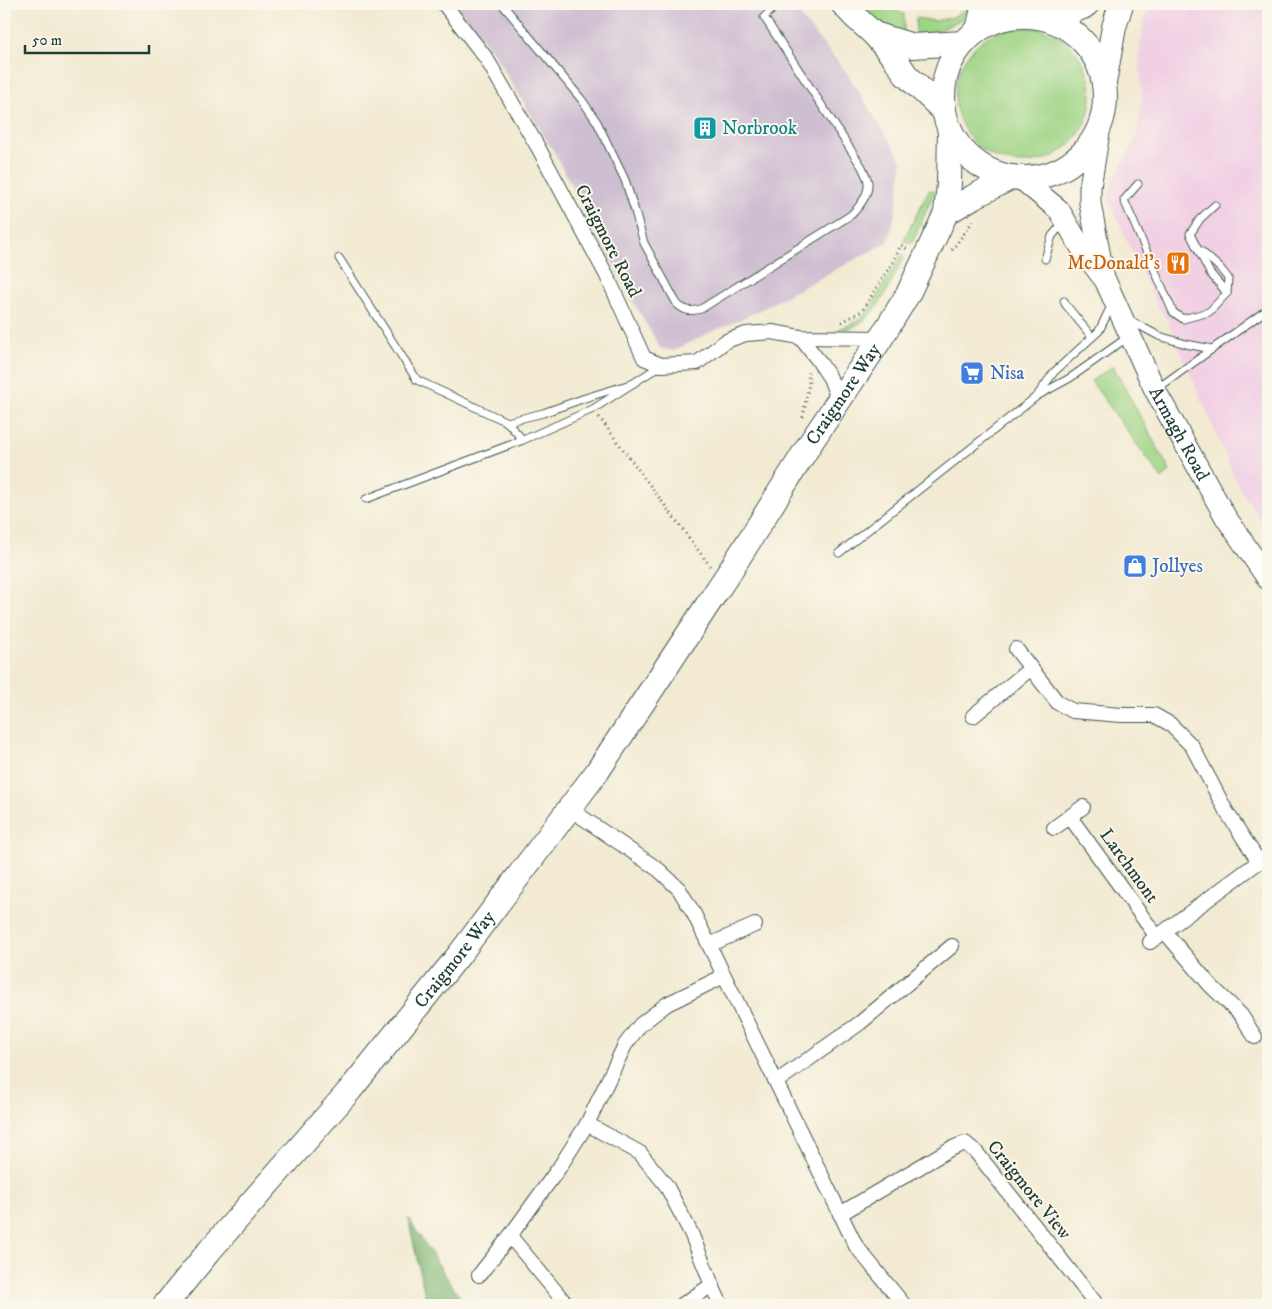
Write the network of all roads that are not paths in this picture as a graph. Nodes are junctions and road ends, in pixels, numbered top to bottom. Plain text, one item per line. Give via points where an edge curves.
1 (444, 4) edge
2 (502, 4) edge
3 (771, 4) edge
4 (843, 4) edge
5 (984, 4) edge
6 (1087, 4) edge
7 (1121, 4) edge
8 (1013, 10) edge
9 (1051, 20) junction
10 (874, 34) junction
11 (971, 37) junction
12 (1104, 84) junction
13 (947, 120) junction
14 (1100, 126) junction
15 (1016, 177) junction
16 (1138, 184) dead end
17 (1215, 205) dead end
18 (946, 213) junction
19 (1066, 220) junction
20 (1197, 248) junction
21 (339, 258) dead end
22 (1045, 259) dead end
23 (1105, 280) junction
24 (1227, 293) junction
25 (1064, 301) dead end
26 (1118, 308) junction
27 (1268, 309) edge
28 (1131, 336) junction
29 (800, 337) junction
30 (1092, 337) junction
31 (881, 338) junction
32 (1212, 349) junction
33 (662, 365) junction
34 (634, 384) junction
35 (1155, 390) junction
36 (1037, 396) junction
37 (840, 401) junction
38 (507, 422) junction
39 (523, 440) junction
40 (366, 499) dead end
41 (839, 553) dead end
42 (1268, 579) edge
43 (1016, 649) dead end
44 (1030, 668) junction
45 (973, 716) dead end
46 (1083, 807) dead end
47 (570, 809) junction
48 (1070, 817) junction
49 (1054, 828) dead end
50 (1264, 858) edge
51 (755, 925) dead end
52 (1157, 937) junction
53 (709, 945) junction
54 (952, 946) dead end
55 (724, 976) junction
56 (1255, 1036) dead end
57 (776, 1082) junction
58 (587, 1124) junction
59 (840, 1214) junction
60 (510, 1236) junction
61 (479, 1275) dead end
62 (712, 1285) junction
63 (165, 1305) edge
64 (567, 1305) edge
65 (682, 1305) edge
66 (721, 1305) edge
67 (904, 1305) edge
68 (1097, 1305) edge

1 - 33 street, Craigmore Road via 486,58 539,149 607,276 644,358
2 - 3 lane via 597,122 625,180 644,243 676,304 688,312 706,306 851,215 866,194 869,182 862,167 764,17 773,9
4 - 10 highway
5 - 11 highway
6 - 9 highway
7 - 12 highway
8 - 9 highway
8 - 11 highway
9 - 12 highway via 1080,38 1091,51 1100,67
10 - 11 highway via 913,46
10 - 13 highway
11 - 13 highway via 953,58 946,75 943,93
12 - 14 highway via 1105,105
13 - 15 highway via 959,145 971,158 991,171
13 - 18 highway, Craigmore Way via 949,184
14 - 15 highway via 1074,161 1055,172 1034,178
14 - 23 main road, Armagh Road via 1090,203
15 - 18 highway
15 - 19 main road, Armagh Road via 1059,210
16 - 24 lane via 1124,200 1173,312 1183,319 1209,312
17 - 20 lane via 1190,234
18 - 31 highway, Craigmore Way via 908,294
19 - 22 lane via 1052,236
19 - 23 main road, Armagh Road via 1085,254
20 - 24 lane via 1210,274
20 - 24 lane via 1228,278
21 - 38 lane via 417,380
23 - 26 main road, Armagh Road
25 - 30 lane
26 - 28 main road, Armagh Road
26 - 30 lane
26 - 32 lane via 1159,336
27 - 32 lane
28 - 35 main road, Armagh Road
28 - 36 lane via 1070,378
29 - 31 street
29 - 33 street via 772,332 746,334 726,341 696,363
29 - 37 street via 830,378
30 - 36 lane via 1054,372
31 - 37 highway, Craigmore Way
32 - 35 lane
33 - 34 lane
34 - 38 lane
34 - 39 lane via 593,409
35 - 42 main road, Armagh Road via 1225,516
36 - 41 lane
37 - 47 highway, Craigmore Way, bridge
38 - 39 lane
39 - 40 lane
43 - 44 street
44 - 45 street
44 - 50 street via 1058,703 1073,711 1154,715 1170,724 1192,746 1226,811
46 - 48 street
47 - 53 street via 659,870 679,889
47 - 63 highway, Craigmore Way via 459,955 356,1082
48 - 49 street
48 - 52 street, Larchmont
50 - 52 street
51 - 53 street
52 - 56 street, Larchmont via 1241,1014
53 - 55 street
54 - 57 street via 860,1023
55 - 57 street
55 - 58 street via 667,1004 640,1025 625,1045
57 - 59 street
58 - 60 street
58 - 62 street via 640,1153 666,1185 691,1233
59 - 67 street via 856,1246
59 - 68 street, Craigmore View via 965,1143 976,1152
60 - 61 street
60 - 64 street
62 - 65 street
62 - 66 street

